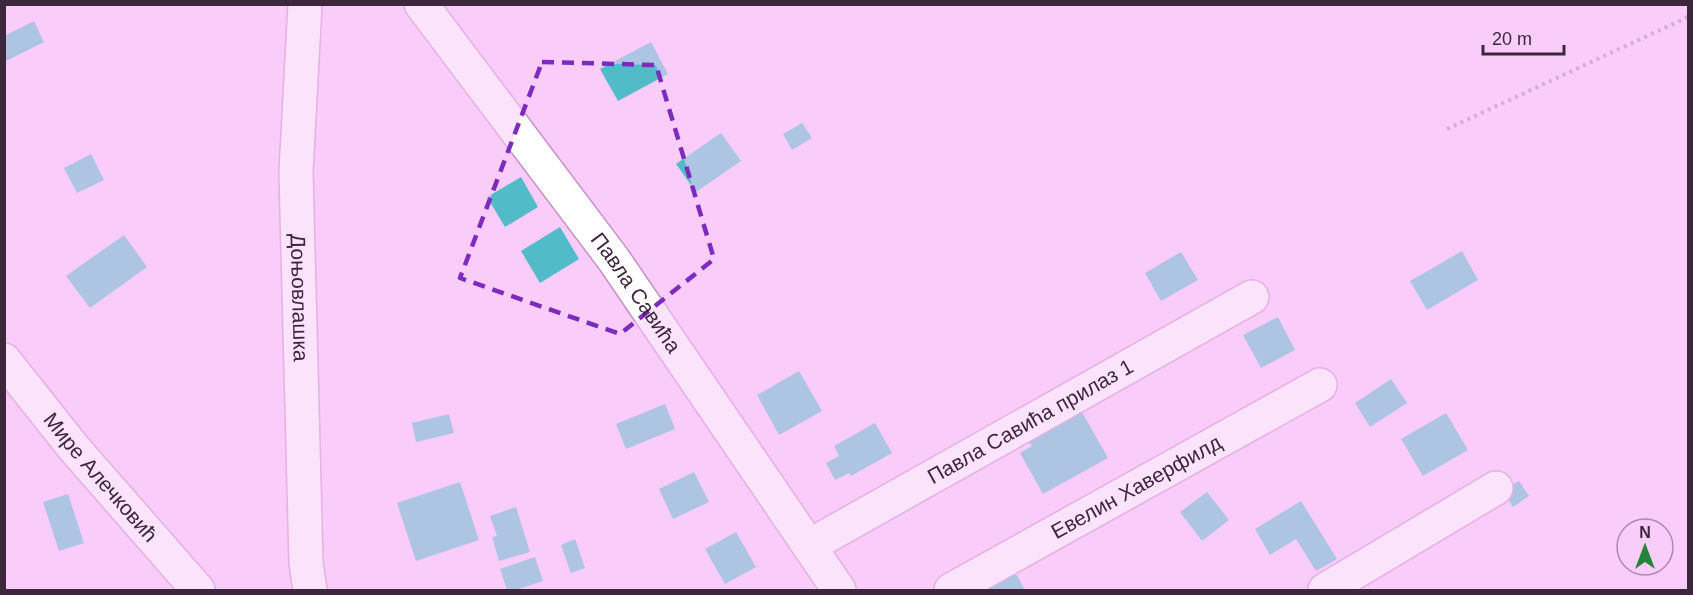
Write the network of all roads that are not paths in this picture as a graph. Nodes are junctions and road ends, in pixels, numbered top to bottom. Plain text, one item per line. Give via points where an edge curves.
1 (305, 4) edge
2 (421, 4) edge
3 (1252, 297) dead end
4 (4, 360) edge
5 (1320, 385) dead end
6 (1496, 488) dead end
7 (809, 546) junction
8 (198, 591) edge
9 (310, 591) edge
10 (839, 591) edge
11 (951, 591) edge
12 (1326, 591) edge

1 - 9 street, Доњовлашка via 296,172 306,563
2 - 7 street, Павла Савића via 614,260
3 - 7 street, Павла Савића прилаз 1
4 - 8 street, Мире Алечковић via 73,447
5 - 11 street, Евелин Хаверфилд
6 - 12 street
7 - 10 street, Павла Савића

